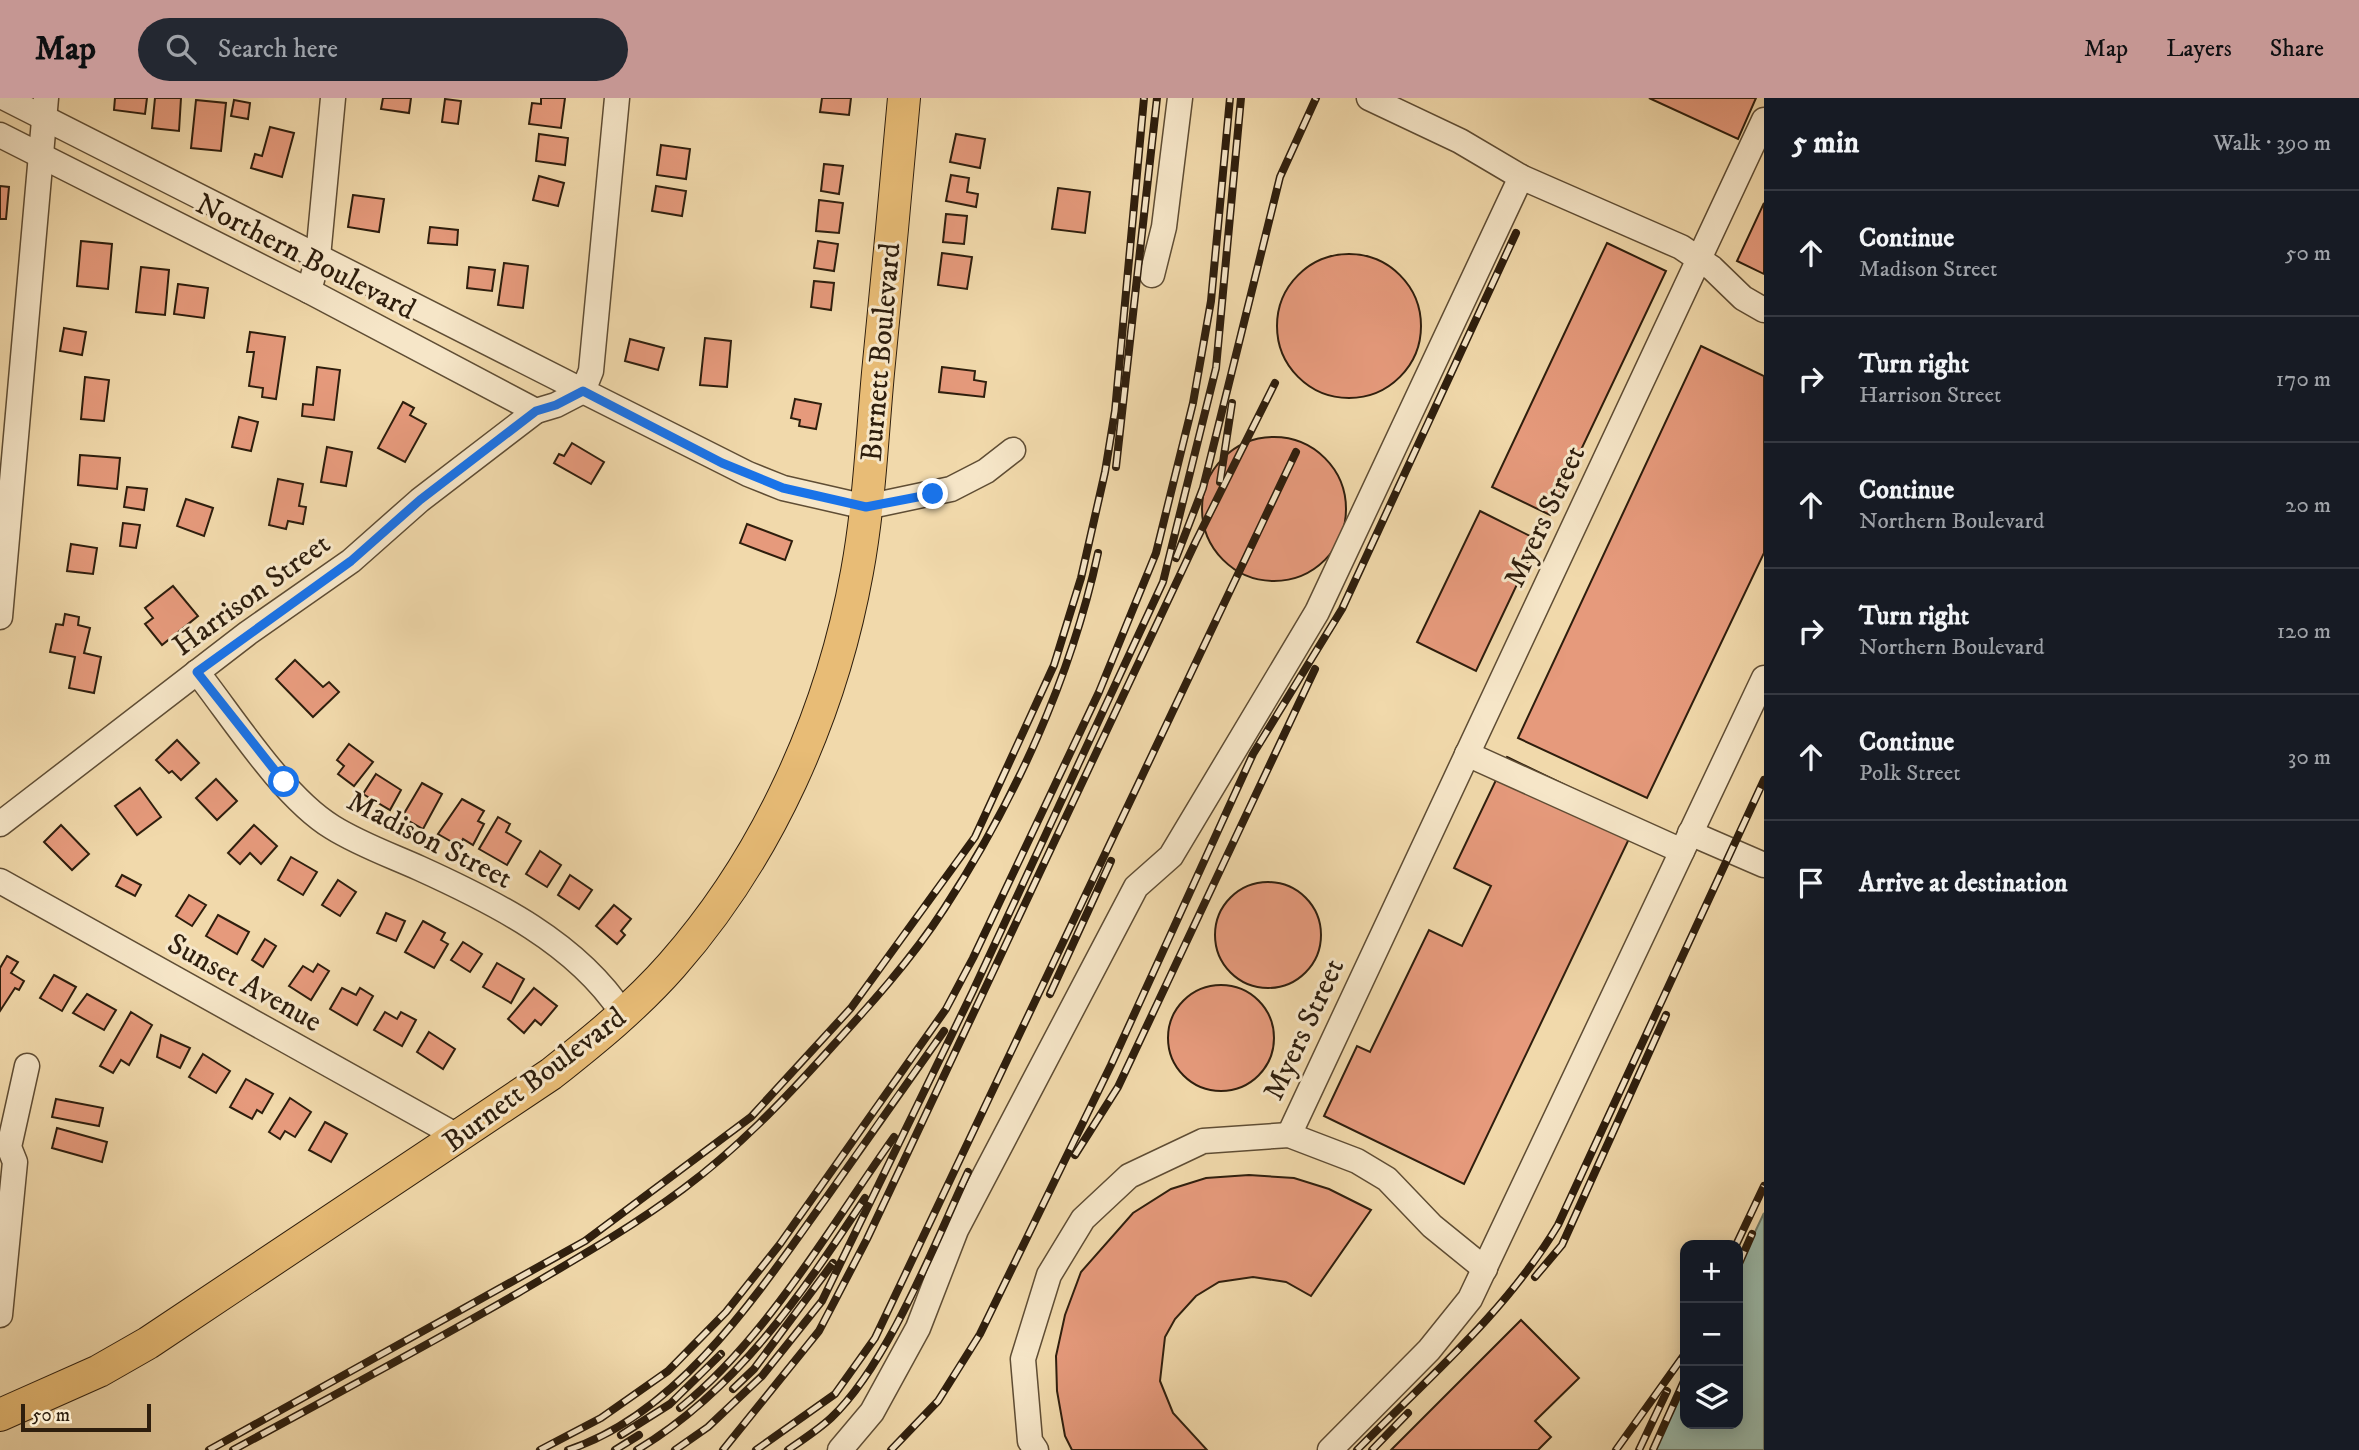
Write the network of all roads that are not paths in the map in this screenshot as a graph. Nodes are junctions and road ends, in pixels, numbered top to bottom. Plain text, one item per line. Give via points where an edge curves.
1 (5, 98) edge
2 (333, 98) edge
3 (617, 98) edge
4 (904, 98) edge
5 (1180, 98) edge
6 (1369, 98) edge
7 (45, 108) edge
8 (1764, 120) edge
9 (0, 135) edge
10 (41, 155) junction
11 (1521, 177) junction
12 (318, 257) junction
13 (1701, 259) junction
14 (1152, 275) dead end
15 (309, 291) junction
16 (1764, 310) edge
17 (583, 391) junction
18 (536, 411) junction
19 (1013, 450) dead end
20 (866, 507) junction
21 (0, 617) edge
22 (197, 672) junction
23 (1764, 678) edge
24 (1467, 754) junction
25 (0, 822) edge
26 (1686, 842) junction
27 (1764, 864) edge
28 (0, 881) edge
29 (623, 1014) junction
30 (27, 1066) dead end
31 (1289, 1135) junction
32 (459, 1137) junction
33 (5, 1143) edge
34 (3, 1257) edge
35 (1485, 1269) junction
36 (0, 1315) edge
37 (0, 1415) edge
38 (840, 1450) edge
39 (1036, 1450) edge
40 (1330, 1450) edge

1 - 7 street, Northern Boulevard
2 - 12 street
3 - 17 street via 591,371
4 - 20 main road, Burnett Boulevard
5 - 14 street via 1164,227
6 - 11 street via 1460,141
7 - 10 street
7 - 12 street, Northern Boulevard
8 - 13 street, Myers Street
9 - 10 street, Northern Boulevard
10 - 15 street, Northern Boulevard
10 - 21 street
11 - 13 street
11 - 38 street via 1317,612 1171,856 1136,887 956,1230 918,1328 872,1412
12 - 15 street
12 - 17 street, Northern Boulevard
13 - 16 street via 1728,286
13 - 24 street, Myers Street
15 - 18 street, Northern Boulevard
17 - 18 street
17 - 20 street, Northern Boulevard via 748,474 783,488
18 - 22 street, Harrison Street via 420,500 351,561
19 - 20 street via 951,489
20 - 29 main road, Burnett Boulevard via 838,655 781,802 710,916 673,964
22 - 25 street, Harrison Street
22 - 29 street, Madison Street via 284,782 320,819 528,925 584,967
23 - 26 street
24 - 26 street
24 - 31 street, Myers Street
26 - 27 street
26 - 35 street
28 - 32 street, Sunset Avenue
29 - 32 main road, Burnett Boulevard via 551,1074
30 - 33 street
31 - 35 street via 1357,1161 1387,1179 1433,1226
31 - 39 street via 1203,1141 1129,1176 1083,1219 1049,1275 1023,1359 1030,1441
32 - 37 main road, Burnett Boulevard via 148,1343 99,1371
33 - 34 street via 15,1162
34 - 36 street
35 - 40 street via 1455,1320

